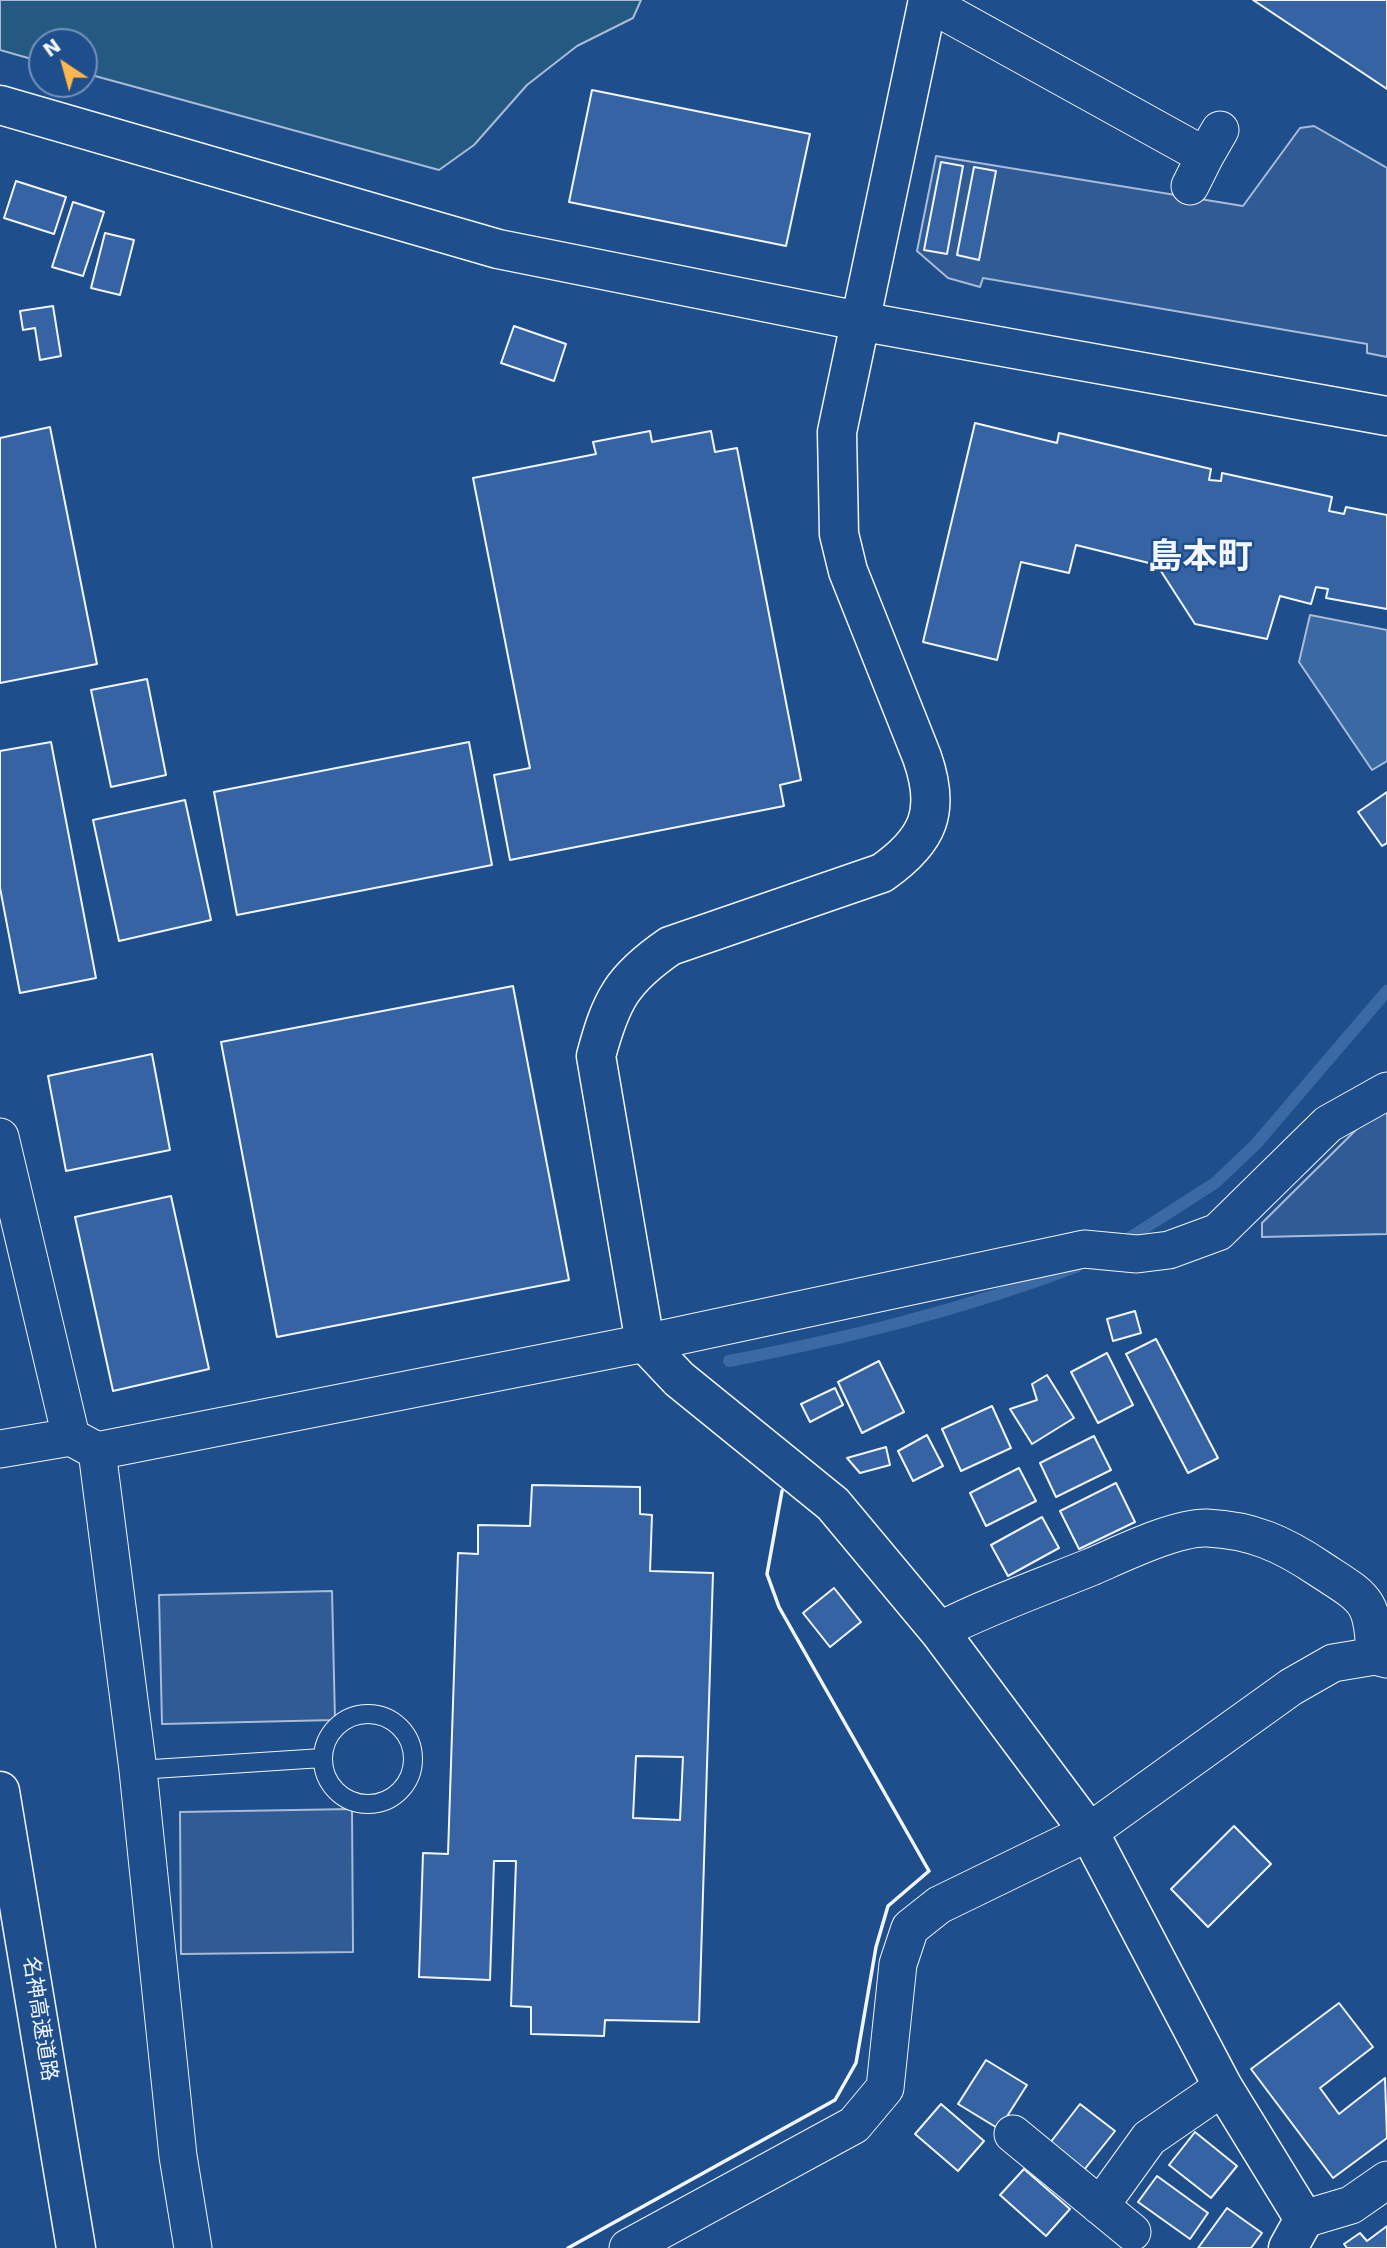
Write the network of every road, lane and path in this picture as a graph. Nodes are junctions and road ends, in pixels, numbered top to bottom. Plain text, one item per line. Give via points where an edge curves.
1 (927, 1) edge
2 (0, 105) edge
3 (1205, 157) dead end
4 (859, 321) junction
5 (1387, 415) edge
6 (1387, 1091) edge
7 (0, 1137) edge
8 (645, 1343) junction
9 (84, 1444) junction
10 (0, 1449) edge
11 (939, 1631) junction
12 (1381, 1658) edge
13 (322, 1758) junction
14 (138, 1770) junction
15 (0, 1791) edge
16 (1089, 1832) junction
17 (1223, 2087) junction
18 (1013, 2133) dead end
19 (1387, 2180) edge
20 (1100, 2206) junction
21 (1132, 2232) dead end
22 (1296, 2233) edge
23 (76, 2248) edge
24 (193, 2248) edge
25 (628, 2248) edge

1 - 3 street
1 - 4 main road
2 - 4 main road via 498,250
4 - 5 main road
4 - 8 main road via 838,432 839,534 848,571 931,783 933,805 924,830 907,855 882,873 670,946 641,966 608,1010 596,1056
6 - 8 street via 1328,1124 1219,1232 1169,1250 1137,1254 1098,1248
7 - 9 street
8 - 9 street
8 - 11 main road via 679,1378 833,1504
9 - 10 street
9 - 14 street
11 - 12 street via 982,1609 1156,1540 1203,1528 1253,1533 1294,1552 1362,1597 1374,1620
11 - 16 main road
12 - 16 street via 1333,1663 1291,1687
13 - 13 lane via 328,1737 343,1721 364,1714 386,1717 403,1730 412,1750 411,1771 401,1790 382,1802 361,1804 340,1796 327,1779
13 - 14 lane
14 - 24 street via 178,2156
15 - 23 main road, 名神高速道路
16 - 17 main road
16 - 25 street via 939,1905 910,1928 898,1964 885,2088 853,2125
17 - 20 street via 1149,2138
17 - 22 main road
18 - 20 street
19 - 22 street via 1351,2206
20 - 21 street

